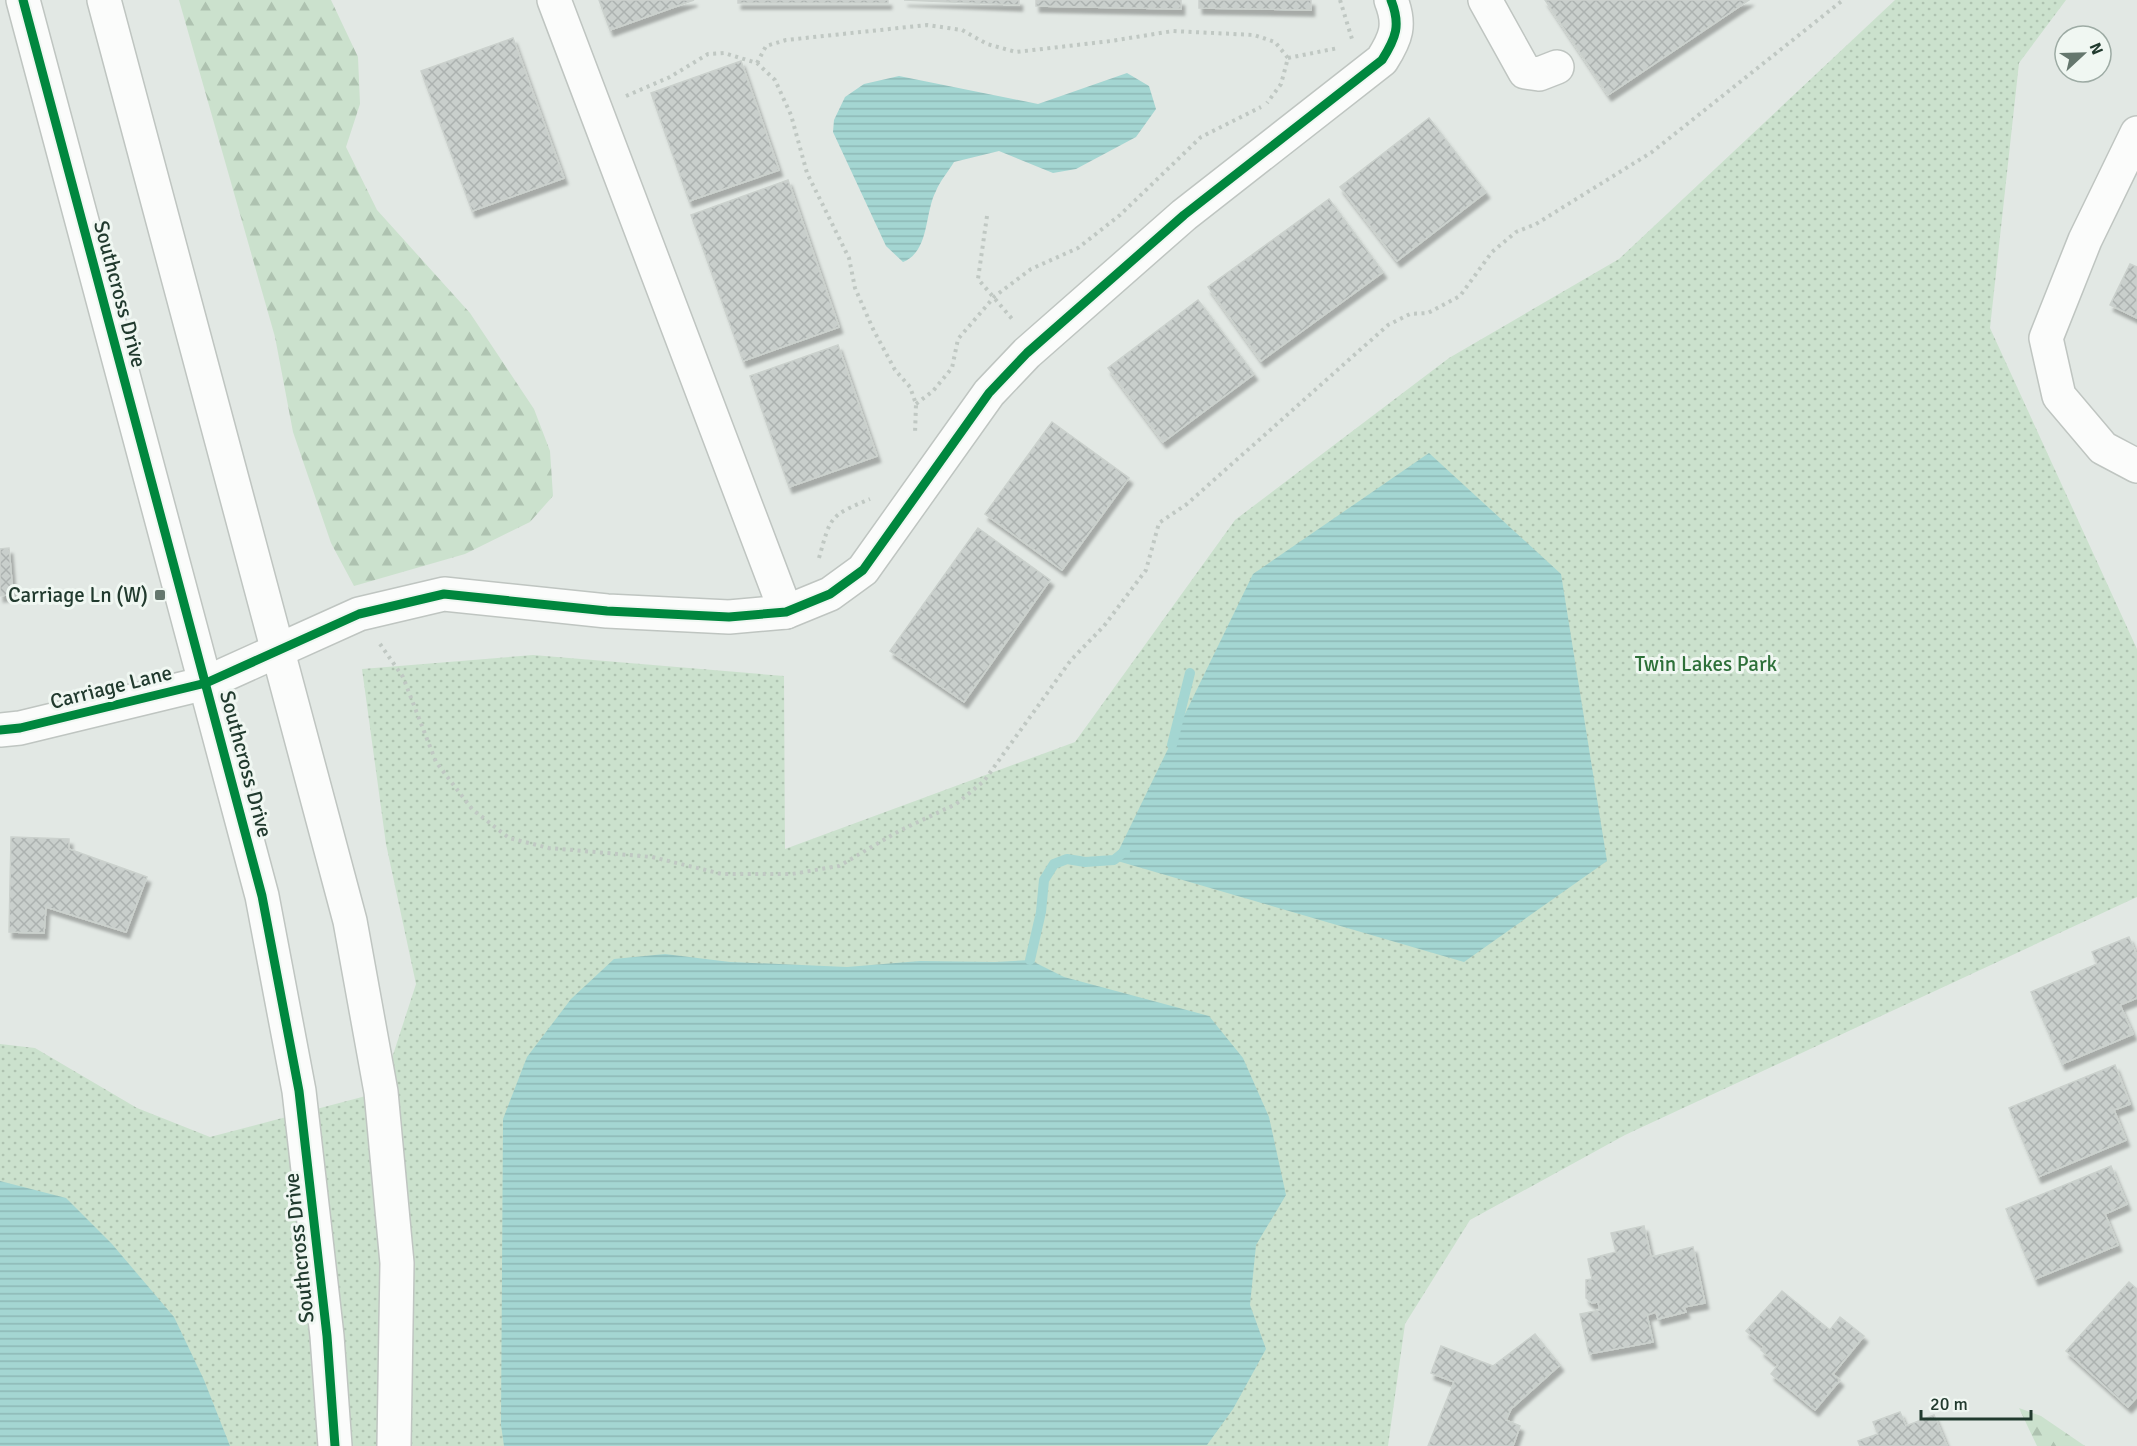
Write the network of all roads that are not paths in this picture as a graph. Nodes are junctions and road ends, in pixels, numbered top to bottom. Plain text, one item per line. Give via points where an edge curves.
1 (23, 0) edge
2 (104, 0) edge
3 (554, 0) edge
4 (1391, 0) edge
5 (1485, 0) edge
6 (1557, 67) dead end
7 (2137, 133) edge
8 (2137, 466) edge
9 (786, 612) junction
10 (278, 649) junction
11 (206, 683) junction
12 (0, 729) edge
13 (335, 1446) edge
14 (394, 1446) edge

1 - 11 street, Southcross Drive
2 - 10 street
3 - 9 street
4 - 9 street, Carriage Lane via 1397,37 1382,60 1184,215 1034,347 989,393 863,570 823,597
5 - 6 street via 1525,72 1539,74
7 - 8 street via 2085,240 2046,338 2059,396 2103,448
9 - 10 street, Carriage Lane via 729,618 607,611 444,594 359,614
10 - 11 street, Carriage Lane
10 - 14 street via 350,921 381,1092 397,1263
11 - 12 street, Carriage Lane via 20,728
11 - 13 street, Southcross Drive via 262,896 299,1091 327,1336

